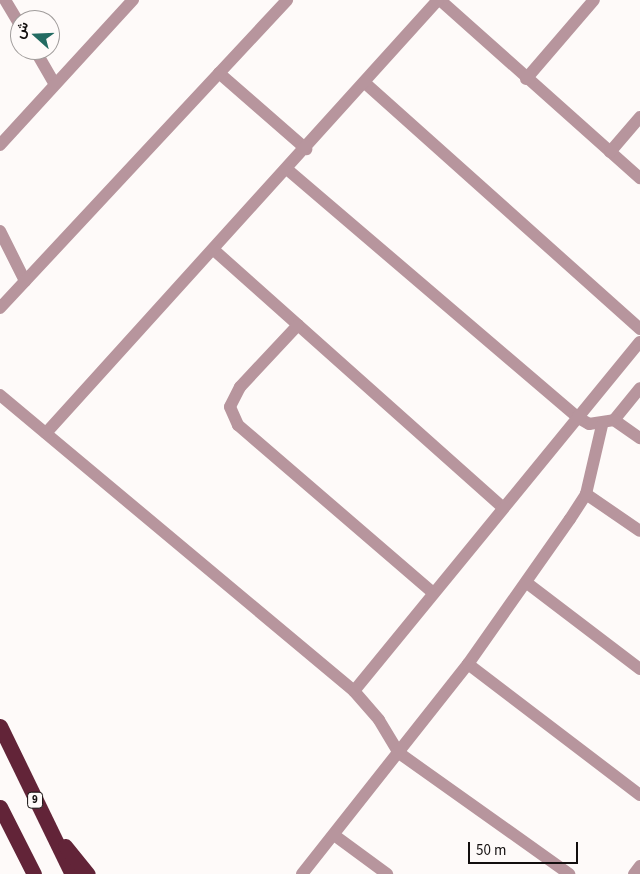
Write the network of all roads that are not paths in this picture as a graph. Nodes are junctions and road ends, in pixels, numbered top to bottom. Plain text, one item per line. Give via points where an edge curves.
1 (133, 0) edge
2 (287, 0) edge
3 (439, 0) edge
4 (594, 0) edge
5 (41, 60) edge
6 (219, 73) junction
7 (526, 79) junction
8 (364, 83) junction
9 (56, 84) junction
10 (640, 118) edge
11 (0, 145) edge
12 (306, 149) junction
13 (610, 152) junction
14 (288, 170) junction
15 (640, 178) edge
16 (0, 232) edge
17 (215, 251) junction
18 (25, 281) junction
19 (0, 308) edge
20 (298, 325) junction
21 (640, 329) edge
22 (640, 342) edge
23 (640, 388) edge
24 (0, 395) edge
25 (577, 417) junction
26 (614, 420) junction
27 (602, 425) junction
28 (46, 434) junction
29 (640, 438) edge
30 (586, 494) junction
31 (502, 507) junction
32 (640, 531) edge
33 (527, 583) junction
34 (432, 592) junction
35 (468, 664) junction
36 (640, 669) edge
37 (354, 691) junction
38 (0, 726) edge
39 (399, 753) junction
40 (640, 795) edge
41 (0, 808) edge
42 (42, 814) junction
43 (334, 835) junction
44 (640, 866) edge
45 (32, 874) edge
46 (72, 874) edge
47 (88, 874) edge
48 (302, 874) edge
49 (387, 874) edge
50 (569, 874) edge
51 (634, 874) edge

1 - 9 street
2 - 6 street
3 - 7 street
3 - 8 street
4 - 7 street
5 - 9 street
6 - 12 street
6 - 18 street
7 - 13 street
8 - 12 street
8 - 21 street
9 - 11 street
10 - 13 street
12 - 14 street
13 - 15 street
14 - 17 street
14 - 25 street
16 - 18 street
17 - 20 street
17 - 28 street
18 - 19 street
20 - 31 street
20 - 34 street via 240,387 230,407 238,425
22 - 25 street
23 - 26 street
24 - 28 street
25 - 27 street
25 - 31 street
26 - 27 street
26 - 29 street
27 - 30 street
28 - 37 street
30 - 32 street
30 - 33 street
31 - 34 street
33 - 35 street
33 - 36 street
34 - 37 street
35 - 39 street
35 - 40 street
37 - 39 street via 380,720
38 - 42 highway, 9
39 - 43 street
39 - 50 street
41 - 45 highway
42 - 46 highway, 9
42 - 47 highway, 9
43 - 48 street
43 - 49 street
44 - 51 street

